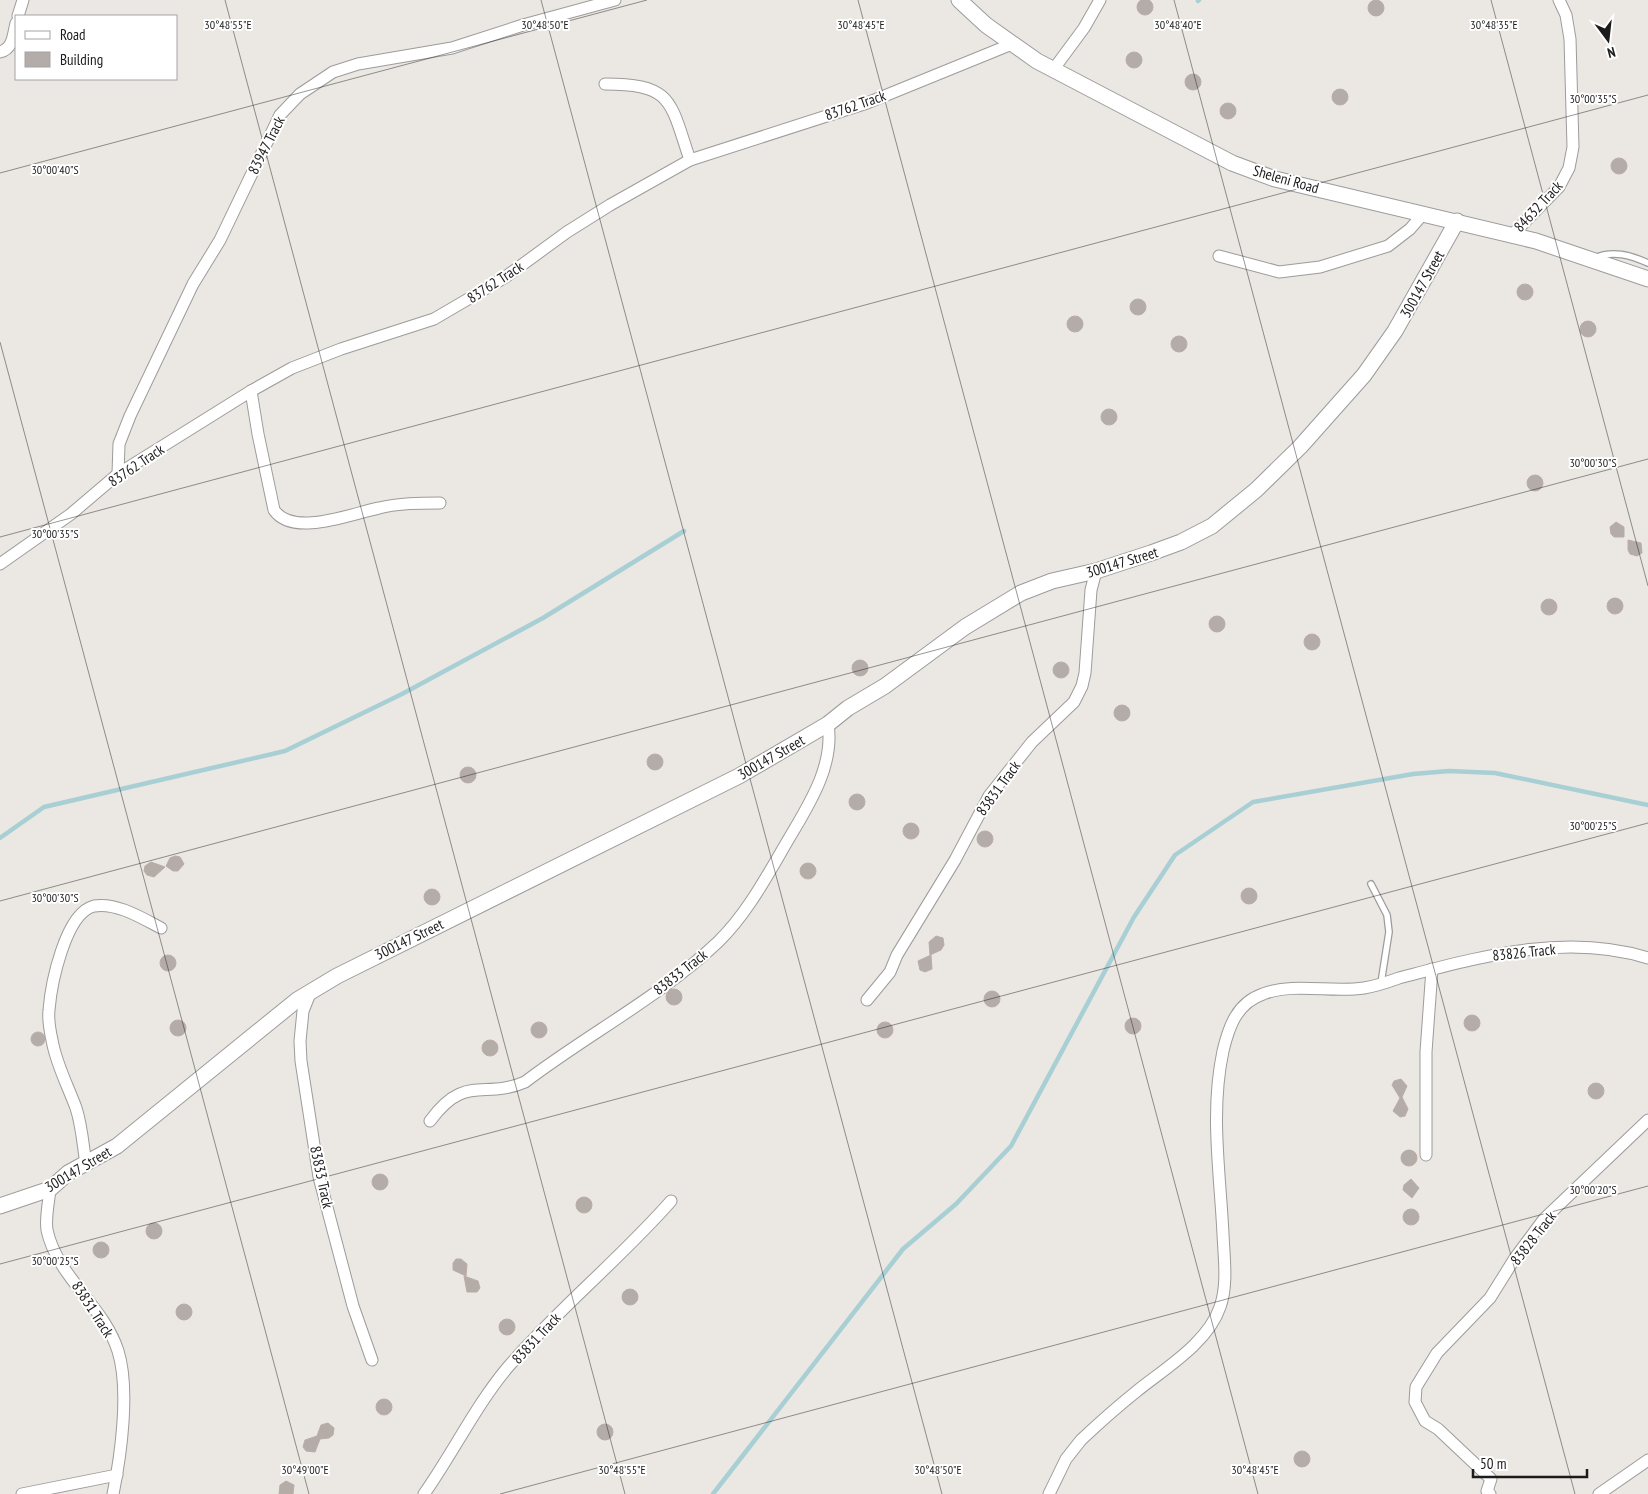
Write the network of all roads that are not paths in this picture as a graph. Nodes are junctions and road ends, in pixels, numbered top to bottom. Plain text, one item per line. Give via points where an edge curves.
1 (23, 0) edge
2 (615, 0) edge
3 (959, 0) edge
4 (1100, 0) edge
5 (1559, 0) edge
6 (18, 15) edge
7 (15, 28) edge
8 (1012, 44) junction
9 (0, 52) edge
10 (1053, 70) junction
11 (605, 84) dead end
12 (690, 160) junction
13 (1424, 213) junction
14 (1457, 220) junction
15 (1512, 235) junction
16 (1219, 256) dead end
17 (1592, 259) junction
18 (1648, 263) edge
19 (1648, 279) edge
20 (251, 391) junction
21 (118, 474) junction
22 (440, 502) dead end
23 (0, 564) edge
24 (1096, 571) junction
25 (828, 724) junction
26 (1371, 884) dead end
27 (161, 928) dead end
28 (1648, 958) edge
29 (1432, 969) junction
30 (1381, 983) junction
31 (311, 991) junction
32 (867, 1000) dead end
33 (430, 1120) dead end
34 (1648, 1120) edge
35 (1426, 1155) dead end
36 (86, 1164) junction
37 (50, 1189) junction
38 (671, 1201) dead end
39 (0, 1206) edge
40 (372, 1360) dead end
41 (1648, 1460) edge
42 (117, 1475) junction
43 (22, 1494) edge
44 (113, 1494) edge
45 (424, 1494) edge
46 (1049, 1494) edge
47 (1490, 1494) edge
48 (1599, 1494) edge

1 - 6 street
2 - 21 street, 83947 Track via 452,48 358,64 333,72 300,94 280,115 220,240 193,284 130,416 119,444
3 - 8 street, Sheleni Road
4 - 10 street
5 - 15 street, 84632 Track via 1566,15 1570,39 1572,156 1559,187
7 - 9 street via 11,45
8 - 10 street, Sheleni Road
8 - 12 street, 83762 Track via 866,103
10 - 13 street, Sheleni Road via 1232,163 1275,178
11 - 12 street via 637,86 661,93 668,100
12 - 20 street, 83762 Track via 610,205 504,278 434,319 292,368
13 - 14 street, Sheleni Road
13 - 16 street via 1404,235 1388,246 1320,267 1279,272
14 - 15 street, Sheleni Road
14 - 24 street, 300147 Street via 1395,331 1334,411 1288,459 1212,526 1180,542
15 - 17 street, Sheleni Road
17 - 18 lane via 1614,254
17 - 19 street, Sheleni Road
20 - 21 street, 83762 Track
20 - 22 street via 274,510 282,519 304,523 333,520 380,508
21 - 23 street, 83762 Track via 71,514
24 - 25 street, 300147 Street via 1052,581 1021,593 965,627
24 - 32 street, 83831 Track via 1091,590 1085,673 1074,702 1032,742 989,796 956,860 897,955 890,972
25 - 31 street, 300147 Street via 739,776
25 - 33 street, 83833 Track via 831,742 812,800 747,908 718,942 633,1008 525,1082 505,1089 476,1089 453,1096
26 - 30 lane via 1387,915 1389,932
27 - 36 street via 136,914 92,907 77,917 60,956 49,1011 52,1041 76,1109
28 - 29 street, 83826 Track via 1614,950 1543,948 1491,955
29 - 30 street, 83826 Track
29 - 35 street via 1426,1052
30 - 46 street, 83826 Track via 1364,988 1271,992 1252,998 1232,1019 1218,1076 1215,1115 1224,1244 1225,1284 1220,1308 1197,1342 1081,1440 1066,1460
31 - 36 street, 300147 Street via 117,1146
31 - 40 street, 83833 Track via 303,1012 301,1062 320,1177 353,1306
34 - 47 street, 83828 Track via 1544,1220 1490,1298 1437,1353 1421,1378 1415,1395 1418,1411 1425,1421 1438,1429 1491,1479 1487,1491
36 - 37 street, 300147 Street via 68,1172
37 - 39 street, 300147 Street
37 - 42 street, 83831 Track via 47,1229 53,1247 106,1326 118,1351 123,1385
38 - 45 street, 83831 Track via 636,1240 545,1326 507,1369
41 - 48 street
42 - 43 street
42 - 44 street, 83831 Track

